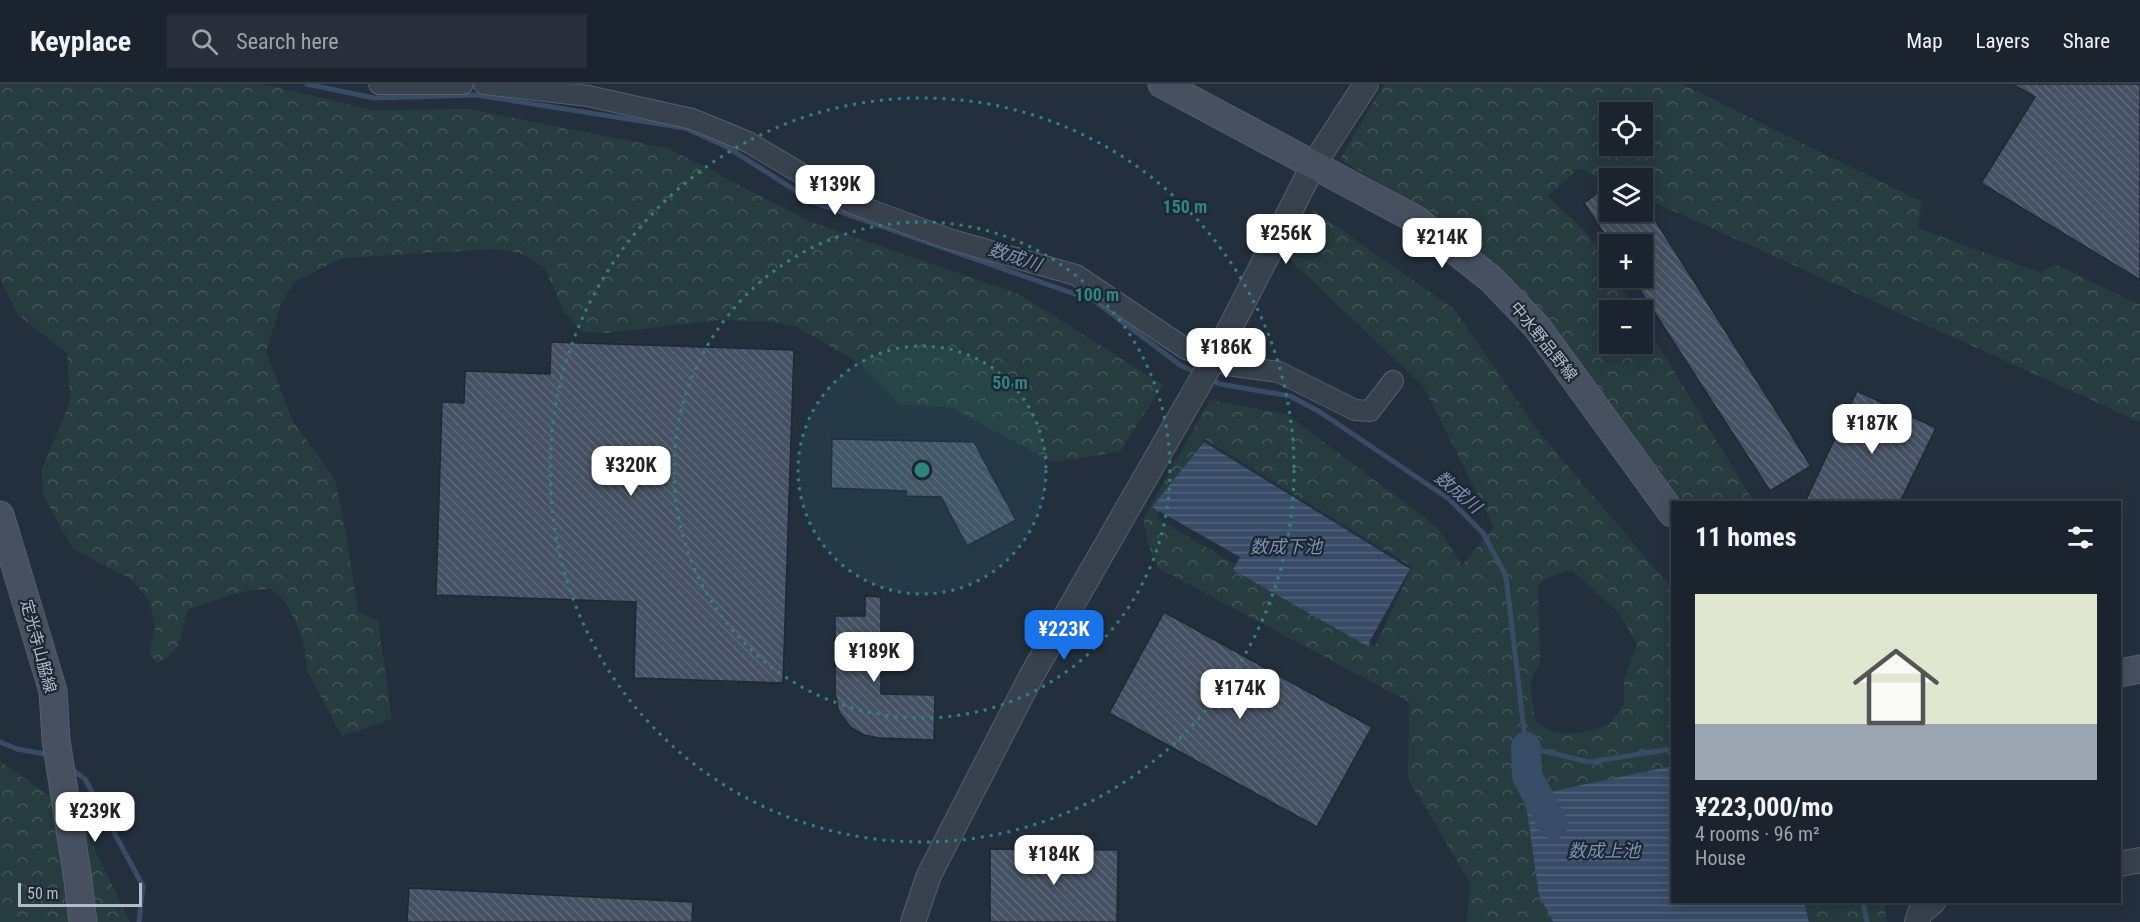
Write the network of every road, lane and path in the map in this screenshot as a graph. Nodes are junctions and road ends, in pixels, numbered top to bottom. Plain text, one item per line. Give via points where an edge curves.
1 (379, 84) edge
2 (462, 84) edge
3 (484, 84) edge
4 (1161, 84) edge
5 (1366, 84) edge
6 (1314, 164) junction
7 (1393, 381) dead end
8 (1671, 512) edge
9 (0, 515) edge
10 (2140, 669) edge
11 (2121, 673) edge
12 (2140, 860) edge
13 (2121, 864) edge
14 (1933, 903) edge
15 (83, 922) edge
16 (913, 922) edge
17 (1917, 922) edge

1 - 2 street
3 - 7 street via 588,96 692,118 748,142 849,202 949,239 1076,276 1186,349 1227,365 1279,372 1354,410 1370,411
4 - 6 main road, 中水野品野線
5 - 6 street
6 - 8 main road, 中水野品野線 via 1414,219 1491,279 1537,327
6 - 16 street, bridge via 1221,346 1033,673 929,875
9 - 15 main road, 定光寺山脇線 via 53,691 58,760
10 - 11 main road
12 - 13 street
14 - 17 street via 1920,913

